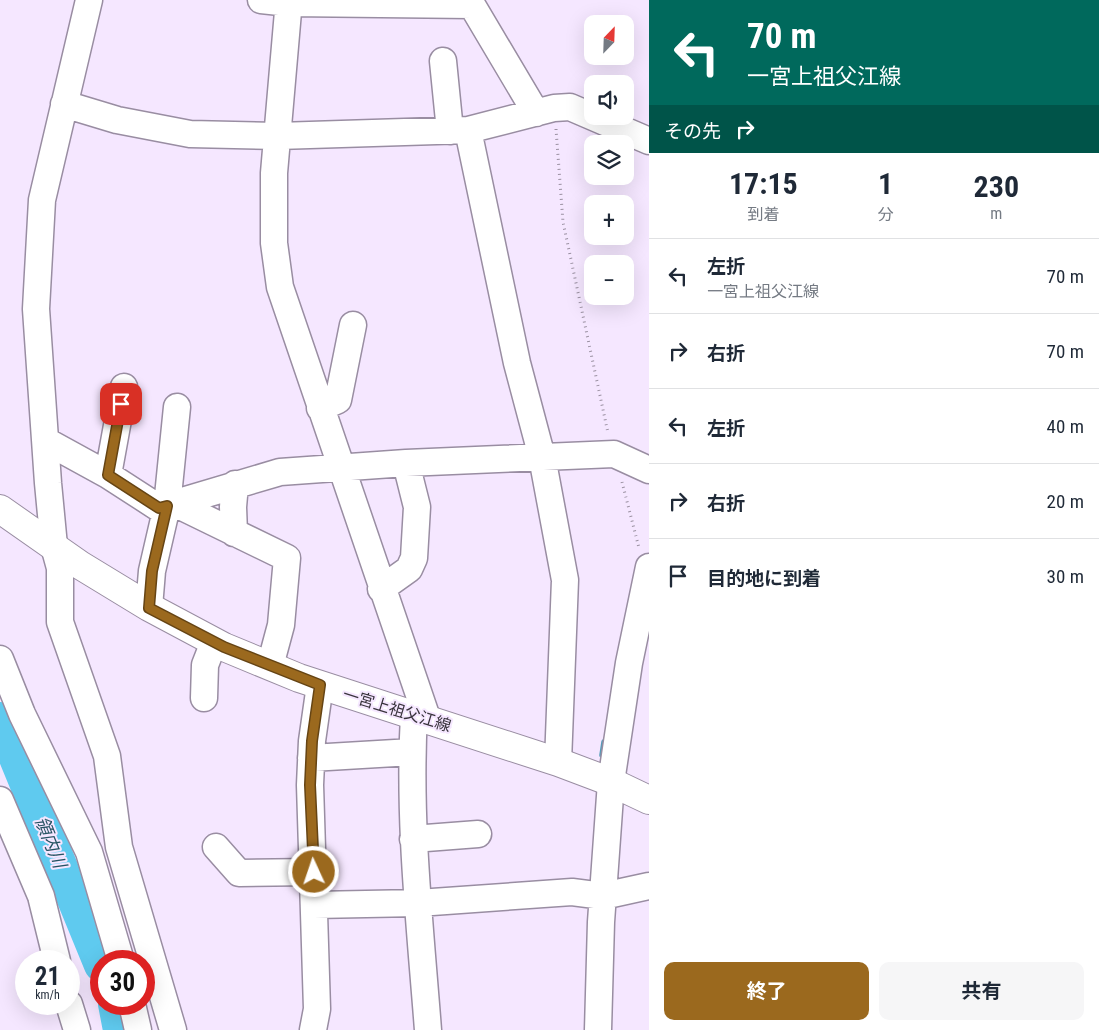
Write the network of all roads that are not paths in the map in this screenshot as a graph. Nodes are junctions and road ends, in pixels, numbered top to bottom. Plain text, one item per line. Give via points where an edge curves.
1 (89, 0) edge
2 (261, 0) edge
3 (289, 2) edge
4 (471, 2) edge
5 (443, 61) dead end
6 (64, 104) junction
7 (536, 113) junction
8 (459, 131) junction
9 (278, 136) junction
10 (649, 141) edge
11 (353, 325) dead end
12 (124, 387) dead end
13 (177, 407) dead end
14 (320, 408) junction
15 (46, 441) junction
16 (542, 457) junction
17 (406, 464) junction
18 (340, 468) junction
19 (649, 470) edge
20 (108, 475) junction
21 (235, 484) junction
22 (172, 505) junction
23 (0, 509) edge
24 (234, 533) junction
25 (54, 546) junction
26 (648, 570) edge
27 (381, 589) junction
28 (149, 608) junction
29 (214, 642) junction
30 (0, 659) edge
31 (270, 666) junction
32 (320, 685) junction
33 (204, 698) dead end
34 (420, 717) junction
35 (412, 752) junction
36 (311, 758) junction
37 (558, 762) junction
38 (611, 782) junction
39 (0, 800) edge
40 (649, 800) edge
41 (478, 834) dead end
42 (413, 839) junction
43 (216, 847) dead end
44 (314, 872) junction
45 (649, 886) edge
46 (603, 896) junction
47 (418, 903) junction
48 (314, 905) junction
49 (54, 950) edge
50 (118, 950) edge
51 (72, 1015) edge
52 (135, 1015) edge
53 (77, 1030) edge
54 (138, 1030) edge
55 (174, 1030) edge
56 (313, 1030) edge
57 (428, 1030) edge
58 (598, 1030) edge

1 - 6 street
2 - 3 street
3 - 4 street
3 - 9 street
4 - 7 street
5 - 8 street
6 - 9 street via 117,120 190,134
6 - 15 street via 42,200 36,309
7 - 8 street
7 - 10 street via 570,107
8 - 9 street
8 - 16 street
9 - 14 street via 274,173 274,243 280,287
11 - 14 street via 338,400
12 - 20 street
13 - 22 street
14 - 18 street
15 - 20 street
15 - 25 street
16 - 17 street
16 - 19 street via 614,454
16 - 37 street via 565,580
17 - 18 street
17 - 27 street via 417,507 414,558 409,569
18 - 21 street via 280,472
18 - 27 street
20 - 22 street via 159,508
21 - 22 street
21 - 24 street
22 - 24 street
22 - 28 street via 152,571
23 - 25 main road, 一宮上祖父江線
24 - 31 street via 288,558 281,624
25 - 28 main road, 一宮上祖父江線
25 - 55 street via 60,568 60,622 107,756 119,847
26 - 38 street via 629,663
27 - 34 street
28 - 29 main road, 一宮上祖父江線
29 - 31 main road, 一宮上祖父江線
29 - 33 street via 205,665
30 - 50 street via 22,714 89,852
31 - 32 main road, 一宮上祖父江線
32 - 34 main road, 一宮上祖父江線
32 - 36 street
34 - 35 street
34 - 37 main road, 一宮上祖父江線
35 - 36 street
35 - 42 street
36 - 44 street
37 - 38 main road, 一宮上祖父江線
38 - 40 main road, 一宮上祖父江線
38 - 46 street
39 - 49 street via 41,896
41 - 42 street
42 - 47 street
43 - 44 street via 239,873
44 - 48 street
45 - 46 street
46 - 47 street via 572,892
46 - 58 street
47 - 48 street
47 - 57 street
48 - 56 street via 317,1009
51 - 53 street
52 - 54 street

